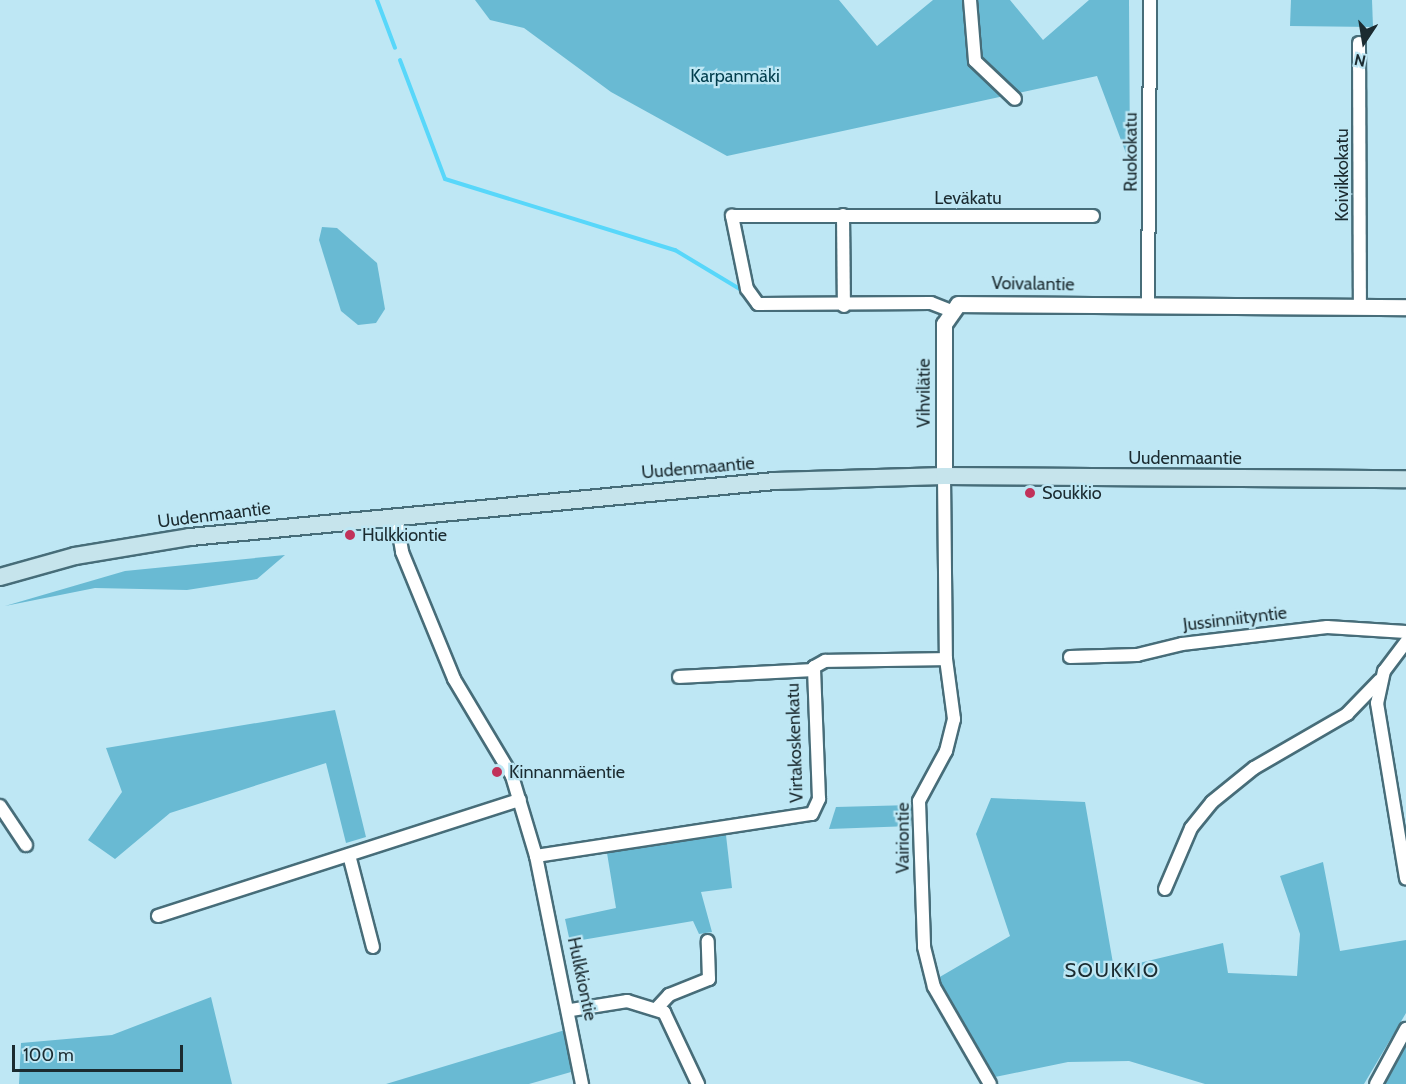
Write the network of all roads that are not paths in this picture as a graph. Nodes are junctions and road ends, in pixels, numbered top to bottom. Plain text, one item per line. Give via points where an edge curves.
1 (970, 0) edge
2 (1150, 0) edge
3 (1359, 43) dead end
4 (1015, 99) dead end
5 (843, 215) junction
6 (732, 216) joint
7 (1094, 216) dead end
8 (1148, 304) junction
9 (844, 306) junction
10 (1360, 307) junction
11 (1406, 307) edge
12 (950, 310) junction
13 (944, 476) junction
14 (1406, 478) edge
15 (396, 517) junction
16 (0, 577) edge
17 (1406, 632) edge
18 (1406, 642) edge
19 (1070, 657) dead end
20 (946, 659) junction
21 (813, 670) junction
22 (679, 677) dead end
23 (1380, 681) junction
24 (520, 800) junction
25 (0, 807) edge
26 (26, 845) dead end
27 (349, 855) junction
28 (536, 856) junction
29 (1406, 879) edge
30 (1165, 889) dead end
31 (158, 916) dead end
32 (708, 941) dead end
33 (373, 947) dead end
34 (657, 1008) junction
35 (571, 1010) junction
36 (1406, 1029) edge
37 (582, 1084) edge
38 (698, 1084) edge
39 (990, 1084) edge
40 (1376, 1084) edge

1 - 4 street via 975,61
2 - 8 street, Ruokokatu
3 - 10 street, Koivikkokatu
5 - 6 street, Leväkatu
5 - 7 street, Leväkatu
5 - 9 street
6 - 9 street, Voivalantie via 753,300 765,306
8 - 10 street, Voivalantie
8 - 12 street, Voivalantie via 969,303
9 - 12 street, Voivalantie via 931,303
10 - 11 street, Voivalantie
12 - 13 street, Vihvilätie via 944,324
13 - 14 main road, Uudenmaantie
13 - 15 main road, Uudenmaantie via 714,486
13 - 20 street, Vairiontie
15 - 16 main road, Uudenmaantie via 127,546
15 - 24 street, Hulkkiontie via 402,552 454,679 512,776
17 - 19 street, Jussinniityntie via 1327,627 1182,644 1137,655
18 - 23 street
20 - 21 street, Virtakoskenkatu via 825,661
20 - 39 street, Vairiontie via 953,730 926,781 918,813 924,947 934,987
21 - 22 street
21 - 28 street, Virtakoskenkatu via 819,799 812,814
23 - 29 street via 1378,727
23 - 30 street via 1347,714 1254,768 1212,802 1191,828
24 - 27 street
24 - 28 street, Hulkkiontie
25 - 26 street
27 - 31 street
27 - 33 street
28 - 35 street, Hulkkiontie
32 - 34 street via 709,979 669,995
34 - 35 street via 616,1001
34 - 38 street via 675,1026
35 - 37 street, Hulkkiontie
36 - 40 street

